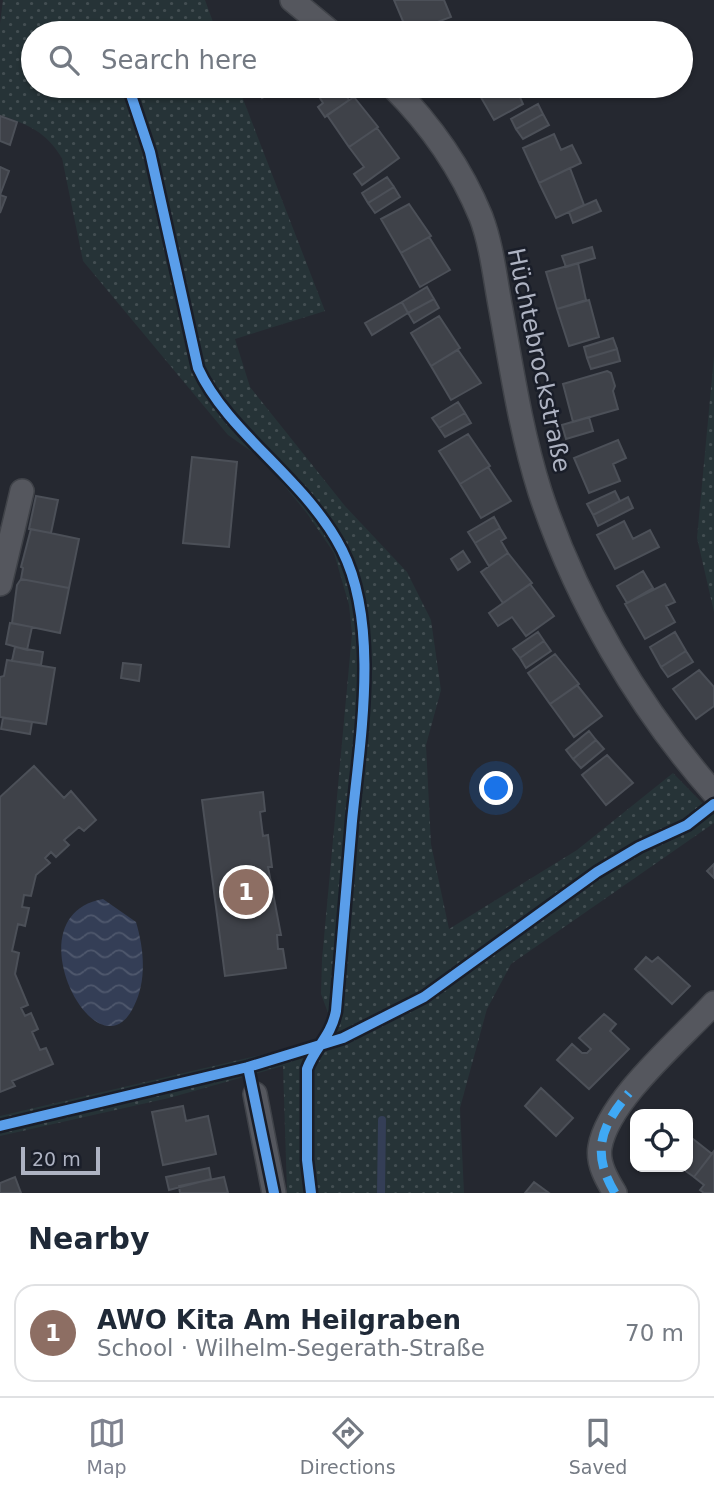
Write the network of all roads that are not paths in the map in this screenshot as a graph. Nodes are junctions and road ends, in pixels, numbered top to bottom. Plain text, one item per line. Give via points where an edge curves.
1 (292, 0) edge
2 (317, 21) edge
3 (404, 98) edge
4 (22, 491) dead end
5 (0, 584) edge
6 (714, 793) edge
7 (714, 1003) edge
8 (255, 1094) dead end
9 (274, 1193) edge
10 (615, 1193) edge

1 - 2 street
3 - 6 street, Hüchtebrockstraße via 440,142 481,218 522,428 566,555 642,703
4 - 5 street
7 - 10 street via 615,1110 599,1150
8 - 9 street

